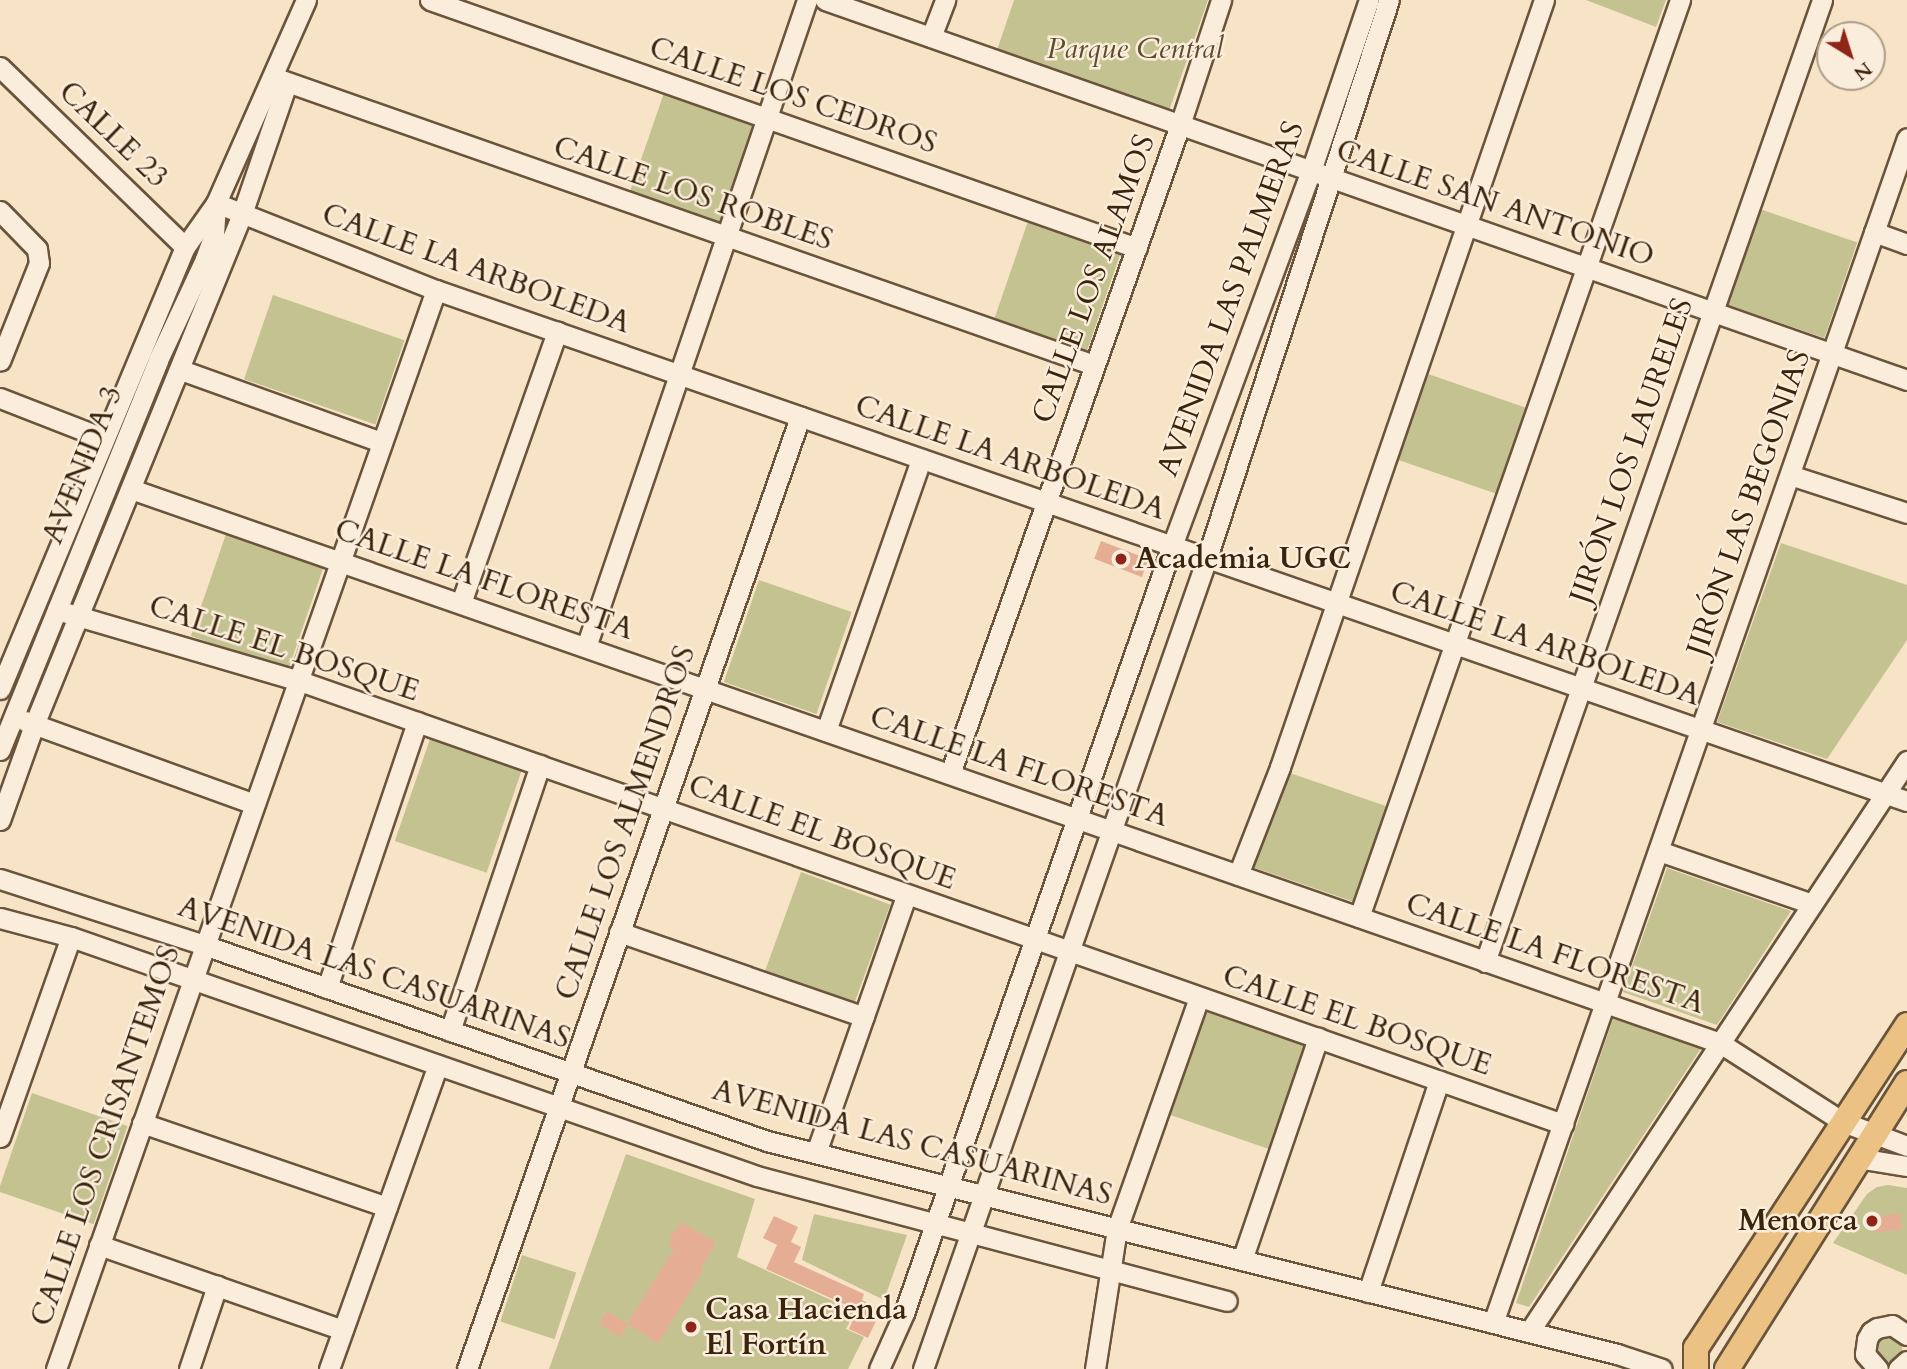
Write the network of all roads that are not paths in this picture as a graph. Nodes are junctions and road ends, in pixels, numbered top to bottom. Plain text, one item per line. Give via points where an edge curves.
1 (306, 0) edge
2 (430, 0) edge
3 (807, 0) edge
4 (825, 0) edge
5 (945, 0) edge
6 (1221, 0) edge
7 (1369, 0) edge
8 (1390, 0) edge
9 (1544, 0) edge
10 (1680, 0) edge
11 (1822, 0) edge
12 (931, 37) junction
13 (0, 67) edge
14 (280, 80) junction
15 (767, 118) junction
16 (1180, 125) junction
17 (1907, 138) edge
18 (1311, 171) junction
19 (1332, 178) junction
20 (216, 203) junction
21 (0, 211) edge
22 (242, 214) junction
23 (1466, 225) junction
24 (1874, 232) junction
25 (726, 237) junction
26 (1907, 244) edge
27 (185, 247) junction
28 (1137, 248) junction
29 (1588, 268) junction
30 (436, 290) junction
31 (1713, 312) junction
32 (557, 332) junction
33 (1833, 354) junction
34 (1, 357) edge
35 (1094, 365) junction
36 (181, 370) junction
37 (679, 374) junction
38 (1907, 380) edge
39 (0, 398) edge
40 (800, 417) junction
41 (103, 438) junction
42 (381, 442) junction
43 (922, 459) junction
44 (1790, 475) junction
45 (131, 489) junction
46 (1047, 502) junction
47 (1907, 513) edge
48 (1172, 546) junction
49 (1207, 558) junction
50 (340, 561) junction
51 (461, 603) junction
52 (1336, 603) junction
53 (57, 610) junction
54 (78, 616) junction
55 (21, 637) junction
56 (0, 638) edge
57 (1456, 645) junction
58 (586, 647) junction
59 (297, 680) junction
60 (705, 688) junction
61 (1580, 688) junction
62 (0, 689) edge
63 (12, 717) junction
64 (417, 722) junction
65 (34, 725) junction
66 (1701, 730) junction
67 (826, 731) junction
68 (0, 750) edge
69 (1907, 761) edge
70 (540, 765) junction
71 (950, 774) junction
72 (1886, 793) junction
73 (1907, 800) edge
74 (254, 804) junction
75 (663, 808) junction
76 (1077, 819) junction
77 (0, 820) edge
78 (1111, 831) junction
79 (1658, 851) junction
80 (1238, 875) junction
81 (0, 879) edge
82 (906, 896) junction
83 (1812, 904) junction
84 (1359, 917) junction
85 (0, 918) edge
86 (619, 932) junction
87 (71, 937) junction
88 (1035, 939) junction
89 (204, 945) junction
90 (1069, 951) junction
91 (1485, 962) junction
92 (192, 979) junction
93 (327, 988) junction
94 (1199, 997) junction
95 (1605, 1004) junction
96 (864, 1017) junction
97 (1907, 1025) edge
98 (450, 1031) junction
99 (1318, 1038) junction
100 (1720, 1043) junction
101 (438, 1065) junction
102 (571, 1073) junction
103 (1439, 1081) junction
104 (1907, 1083) edge
105 (560, 1108) junction
106 (1843, 1122) junction
107 (142, 1123) junction
108 (1563, 1125) junction
109 (1872, 1135) junction
110 (0, 1137) edge
111 (1907, 1146) edge
112 (817, 1153) junction
113 (1857, 1158) junction
114 (1907, 1166) edge
115 (948, 1186) junction
116 (984, 1195) junction
117 (387, 1207) junction
118 (935, 1225) junction
119 (1117, 1229) junction
120 (972, 1231) junction
121 (99, 1245) junction
122 (1242, 1260) junction
123 (1112, 1271) junction
124 (217, 1286) junction
125 (1368, 1292) junction
126 (1227, 1301) dead end
127 (1493, 1323) junction
128 (343, 1330) junction
129 (1529, 1332) junction
130 (1907, 1335) edge
131 (1907, 1362) edge
132 (56, 1369) edge
133 (189, 1369) edge
134 (329, 1369) edge
135 (467, 1369) edge
136 (879, 1369) edge
137 (923, 1369) edge
138 (1095, 1369) edge
139 (1662, 1369) edge
140 (1696, 1369) edge
141 (1727, 1369) edge
142 (1878, 1369) edge
143 (1898, 1369) edge

1 - 14 street, AVENIDA 3
2 - 15 street, CALLE LOS CEDROS
3 - 15 street
4 - 12 street, CALLE SAN ANTONIO
5 - 12 street
6 - 16 street, CALLE LOS ALAMOS
7 - 18 street, AVENIDA LAS PALMERAS
8 - 19 street, AVENIDA LAS PALMERAS
9 - 23 street
10 - 29 street
11 - 31 street, JIRÓN LOS LAURELES
12 - 16 street, CALLE SAN ANTONIO
13 - 27 street, CALLE 23
14 - 20 street, AVENIDA 3
14 - 22 street
14 - 25 street, CALLE LOS ROBLES
15 - 25 street
15 - 28 street, CALLE LOS CEDROS
16 - 18 street, CALLE SAN ANTONIO
16 - 28 street, CALLE LOS ALAMOS
17 - 24 street, JIRÓN LAS BEGONIAS
18 - 19 street, CALLE SAN ANTONIO
18 - 48 street, AVENIDA LAS PALMERAS
19 - 23 street, CALLE SAN ANTONIO
19 - 49 street, AVENIDA LAS PALMERAS
20 - 22 street, CALLE LA ARBOLEDA
20 - 27 street, AVENIDA 3
20 - 53 street, AVENIDA 3 via 214,233 205,259 158,360
21 - 34 street via 37,249 39,263
22 - 30 street, CALLE LA ARBOLEDA
22 - 36 street
23 - 29 street, CALLE SAN ANTONIO
23 - 52 street
24 - 26 street
24 - 33 street, JIRÓN LAS BEGONIAS
25 - 35 street, CALLE LOS ROBLES
25 - 37 street
27 - 41 street, AVENIDA 3
28 - 35 street, CALLE LOS ALAMOS
29 - 31 street, CALLE SAN ANTONIO
29 - 57 street
30 - 32 street, CALLE LA ARBOLEDA
30 - 42 street, CALLE LOS CRISANTEMOS
31 - 33 street, CALLE SAN ANTONIO
31 - 61 street, JIRÓN LOS LAURELES
32 - 37 street, CALLE LA ARBOLEDA
32 - 51 street
33 - 38 street, CALLE SAN ANTONIO
33 - 44 street, JIRÓN LAS BEGONIAS
35 - 46 street, CALLE LOS ALAMOS
36 - 42 street
36 - 45 street
37 - 40 street, CALLE LA ARBOLEDA
37 - 58 street
39 - 41 street
40 - 43 street, CALLE LA ARBOLEDA
40 - 60 street, CALLE LOS ALMENDROS
41 - 55 street, AVENIDA 3
42 - 50 street, CALLE LOS CRISANTEMOS
43 - 46 street, CALLE LA ARBOLEDA
43 - 67 street
44 - 47 street
44 - 66 street, JIRÓN LAS BEGONIAS
45 - 50 street, CALLE LA FLORESTA
45 - 54 street
46 - 48 street, CALLE LA ARBOLEDA
46 - 71 street, CALLE LOS ALAMOS
48 - 49 street, CALLE LA ARBOLEDA
48 - 76 street, AVENIDA LAS PALMERAS
49 - 52 street, CALLE LA ARBOLEDA
49 - 78 street, AVENIDA LAS PALMERAS
50 - 51 street, CALLE LA FLORESTA
50 - 59 street, CALLE LOS CRISANTEMOS
51 - 58 street, CALLE LA FLORESTA
52 - 57 street, CALLE LA ARBOLEDA
52 - 80 street
53 - 54 street, CALLE EL BOSQUE
53 - 63 street, AVENIDA 3
54 - 59 street, CALLE EL BOSQUE
54 - 65 street
55 - 56 street
55 - 62 street, AVENIDA 3
57 - 61 street, CALLE LA ARBOLEDA
57 - 84 street
58 - 60 street, CALLE LA FLORESTA
59 - 64 street, CALLE EL BOSQUE
59 - 74 street, CALLE LOS CRISANTEMOS
60 - 67 street, CALLE LA FLORESTA
60 - 75 street, CALLE LOS ALMENDROS
61 - 66 street, CALLE LA ARBOLEDA
61 - 91 street, JIRÓN LOS LAURELES
63 - 65 street
63 - 68 street, AVENIDA 3
64 - 70 street, CALLE EL BOSQUE
64 - 93 street
65 - 74 street
65 - 77 street
66 - 72 street, CALLE LA ARBOLEDA
66 - 79 street, JIRÓN LAS BEGONIAS
67 - 71 street, CALLE LA FLORESTA
69 - 72 street
70 - 75 street, CALLE EL BOSQUE
70 - 98 street
71 - 76 street, CALLE LA FLORESTA
72 - 73 street, CALLE LA ARBOLEDA
72 - 83 street
74 - 89 street, CALLE LOS CRISANTEMOS
75 - 82 street, CALLE EL BOSQUE
75 - 86 street, CALLE LOS ALMENDROS
76 - 78 street, CALLE LA FLORESTA
76 - 88 street, AVENIDA LAS PALMERAS
78 - 80 street, CALLE LA FLORESTA
78 - 90 street, AVENIDA LAS PALMERAS
79 - 83 street
79 - 95 street, JIRÓN LAS BEGONIAS
80 - 84 street, CALLE LA FLORESTA
81 - 89 street, AVENIDA LAS CASUARINAS
82 - 88 street, CALLE EL BOSQUE
82 - 96 street
83 - 100 street
84 - 91 street, CALLE LA FLORESTA
85 - 87 street
86 - 96 street
86 - 102 street, CALLE LOS ALMENDROS
87 - 92 street
87 - 110 street
88 - 90 street, CALLE EL BOSQUE
88 - 115 street, AVENIDA LAS PALMERAS
89 - 92 street, CALLE LOS CRISANTEMOS
89 - 93 street, AVENIDA LAS CASUARINAS
90 - 94 street, CALLE EL BOSQUE
90 - 116 street, AVENIDA LAS PALMERAS
91 - 95 street, CALLE LA FLORESTA
92 - 101 street
92 - 107 street, CALLE LOS CRISANTEMOS
93 - 98 street, AVENIDA LAS CASUARINAS
94 - 99 street, CALLE EL BOSQUE
94 - 119 street
95 - 100 street, CALLE LA FLORESTA
95 - 108 street, JIRÓN LAS BEGONIAS
96 - 112 street
97 - 106 main road
98 - 102 street, AVENIDA LAS CASUARINAS
99 - 103 street, CALLE EL BOSQUE
99 - 122 street
100 - 106 street, CALLE LA FLORESTA
100 - 129 street
101 - 105 street
101 - 117 street
102 - 105 street, CALLE LOS ALMENDROS
102 - 112 street, AVENIDA LAS CASUARINAS via 767,1141
103 - 108 street, CALLE EL BOSQUE
103 - 125 street
104 - 109 main road
105 - 118 street via 757,1176
105 - 135 street, CALLE LOS ALMENDROS
106 - 109 street, CALLE LA FLORESTA
106 - 140 main road via 1696,1348
107 - 117 street
107 - 121 street, CALLE LOS CRISANTEMOS
108 - 127 street, JIRÓN LAS BEGONIAS
109 - 111 street, CALLE LA FLORESTA
109 - 113 main road
112 - 115 street, AVENIDA LAS CASUARINAS
113 - 114 street
113 - 141 main road
115 - 116 street, AVENIDA LAS CASUARINAS
115 - 118 street, AVENIDA LAS PALMERAS
116 - 119 street, AVENIDA LAS CASUARINAS
116 - 120 street, AVENIDA LAS PALMERAS
117 - 128 street
118 - 120 street
118 - 136 street, AVENIDA LAS PALMERAS
119 - 122 street, AVENIDA LAS CASUARINAS
119 - 123 street
120 - 123 street
120 - 137 street, AVENIDA LAS PALMERAS
121 - 124 street
121 - 132 street, CALLE LOS CRISANTEMOS
122 - 125 street, AVENIDA LAS CASUARINAS
123 - 126 street
123 - 138 street
124 - 128 street
124 - 133 street
125 - 127 street, AVENIDA LAS CASUARINAS
127 - 129 street, AVENIDA LAS CASUARINAS
128 - 134 street
129 - 139 street, AVENIDA LAS CASUARINAS
130 - 142 street via 1892,1325 1871,1332 1866,1354
131 - 143 street

